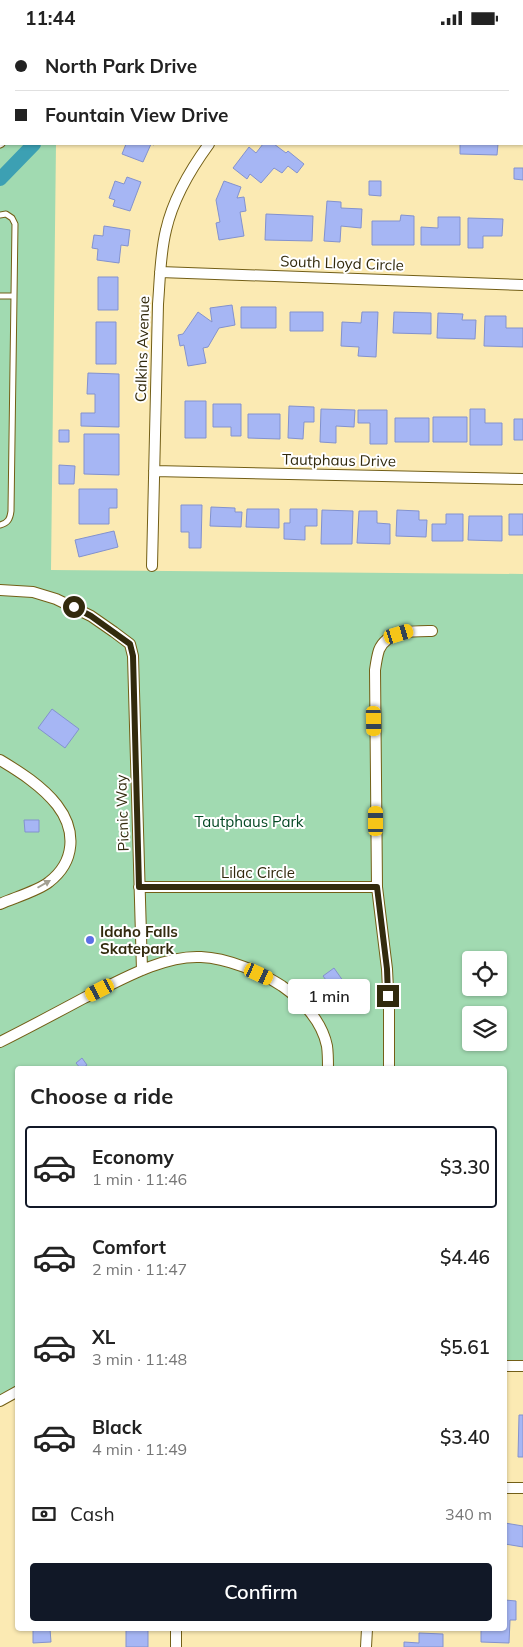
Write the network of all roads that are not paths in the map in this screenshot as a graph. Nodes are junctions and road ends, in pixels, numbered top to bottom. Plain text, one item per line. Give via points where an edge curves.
1 (208, 145) edge
2 (0, 215) edge
3 (160, 272) junction
4 (523, 285) edge
5 (0, 296) edge
6 (14, 296) junction
7 (154, 471) junction
8 (523, 479) edge
9 (0, 525) edge
10 (152, 566) dead end
11 (0, 590) edge
12 (432, 631) dead end
13 (0, 760) edge
14 (139, 887) junction
15 (377, 887) junction
16 (0, 904) edge
17 (142, 970) junction
18 (0, 1042) edge
19 (328, 1066) edge
20 (389, 1066) edge
21 (507, 1366) edge
22 (523, 1366) edge
23 (15, 1393) edge
24 (0, 1401) edge
25 (507, 1488) edge
26 (523, 1488) edge
27 (176, 1631) edge
28 (367, 1631) edge
29 (176, 1647) edge
30 (366, 1647) edge

1 - 3 street, Calkins Avenue via 194,164 178,196 166,230
2 - 6 lane via 6,214 15,224
3 - 4 street, South Lloyd Circle
3 - 7 street, Calkins Avenue
5 - 6 lane
6 - 9 lane via 11,511 6,524
7 - 8 street, Tautphaus Drive
7 - 10 street, Calkins Avenue
11 - 14 street, Picnic Way via 33,592 56,599 91,616 130,644 133,656
12 - 15 street via 409,631 389,637 379,649 375,669
16 -> 13 street via 47,884 69,858 71,840 57,805 41,789
14 - 15 street, Lilac Circle
14 - 17 street, Picnic Way
15 - 20 street via 387,969
17 - 18 street
17 - 19 street via 181,958 201,957 242,966 277,983 307,1007 324,1036
21 - 22 street
23 - 24 street
25 - 26 street
27 - 29 street
28 - 30 street

